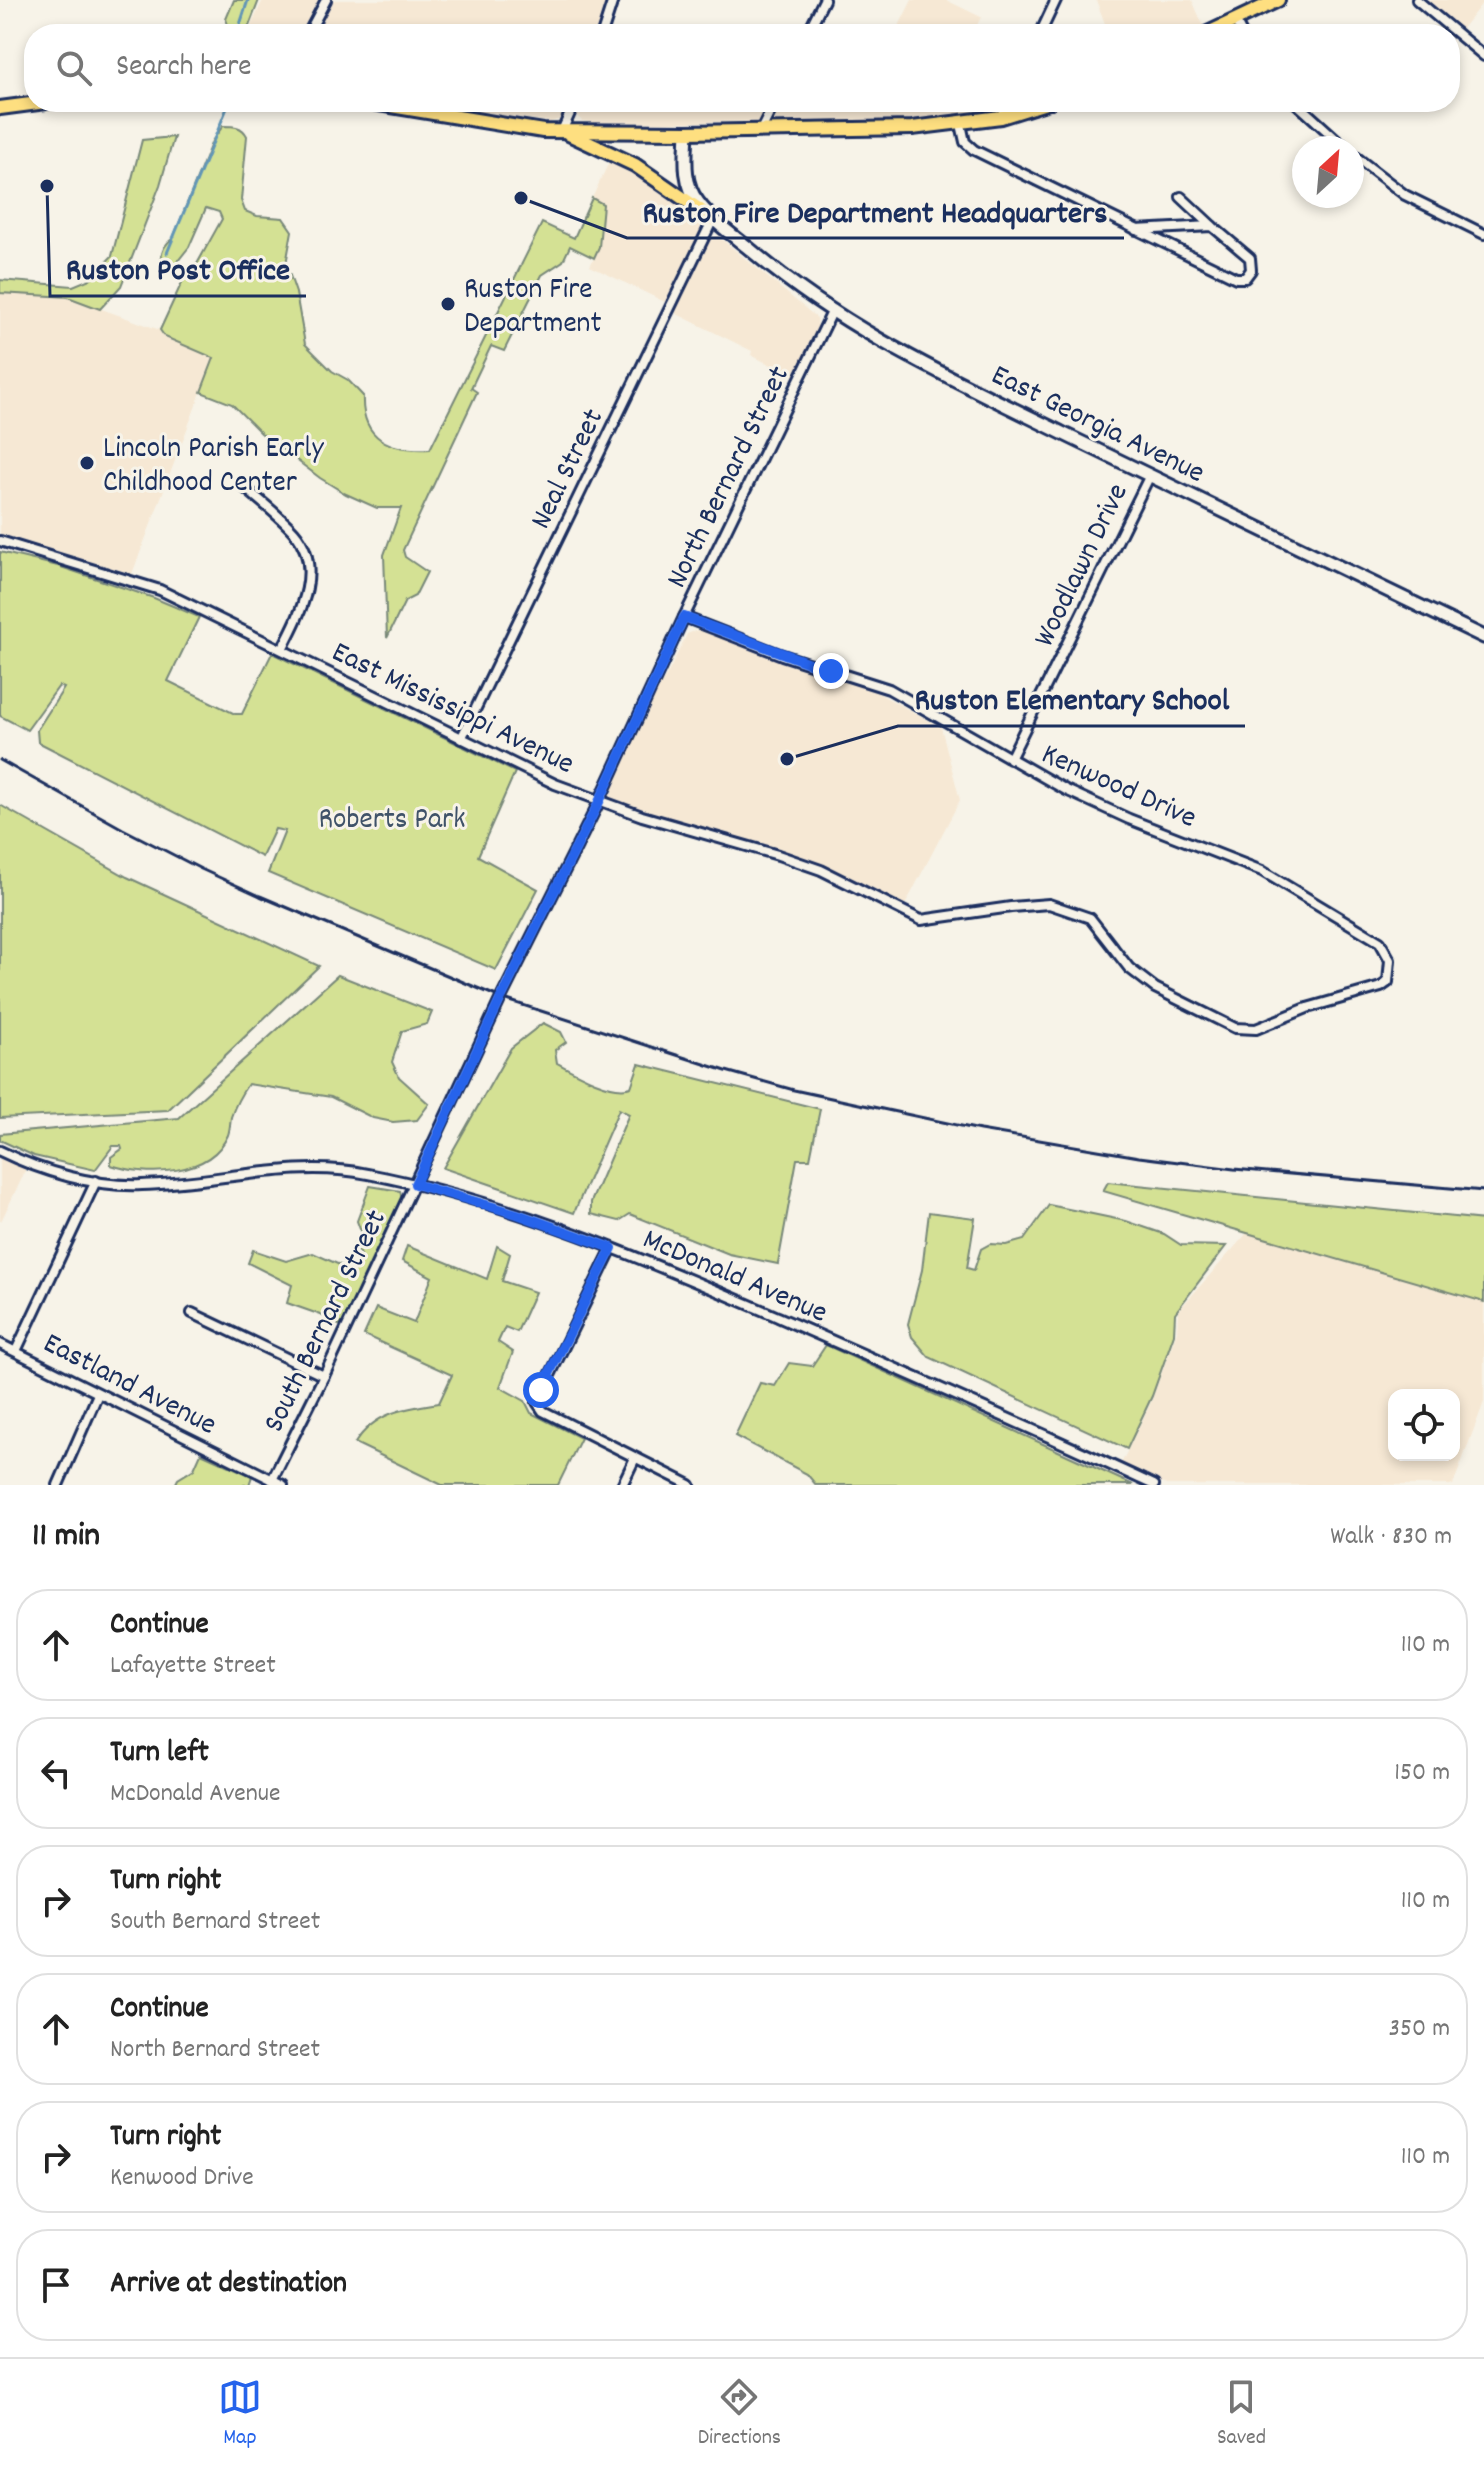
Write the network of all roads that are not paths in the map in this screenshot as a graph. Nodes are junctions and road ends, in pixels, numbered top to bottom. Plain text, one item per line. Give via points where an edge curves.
1 (326, 0) edge
2 (613, 0) edge
3 (824, 0) edge
4 (1056, 0) edge
5 (1278, 0) edge
6 (1417, 0) edge
7 (1235, 20) junction
8 (313, 24) edge
9 (605, 24) edge
10 (812, 24) edge
11 (1045, 24) edge
12 (1227, 24) edge
13 (1237, 24) edge
14 (1446, 24) edge
15 (1460, 36) edge
16 (1484, 56) edge
17 (24, 105) edge
18 (0, 108) edge
19 (428, 112) edge
20 (571, 112) edge
21 (770, 112) edge
22 (1003, 112) edge
23 (1017, 112) edge
24 (1306, 112) edge
25 (1001, 117) junction
26 (961, 124) junction
27 (562, 131) junction
28 (687, 132) junction
29 (760, 132) junction
30 (1333, 136) edge
31 (1364, 163) edge
32 (1181, 197) dead end
33 (713, 219) junction
34 (1212, 226) junction
35 (1136, 230) junction
36 (1484, 234) edge
37 (832, 312) junction
38 (1150, 475) junction
39 (243, 486) dead end
40 (0, 541) edge
41 (684, 617) junction
42 (1484, 637) edge
43 (282, 649) junction
44 (461, 739) junction
45 (1010, 759) junction
46 (599, 802) junction
47 (1390, 960) joint
48 (478, 1050) joint
49 (0, 1151) edge
50 (96, 1181) junction
51 (415, 1184) junction
52 (612, 1248) junction
53 (192, 1313) dead end
54 (0, 1344) edge
55 (16, 1351) junction
56 (324, 1376) junction
57 (98, 1394) junction
58 (635, 1458) junction
59 (272, 1480) junction
60 (58, 1485) edge
61 (283, 1485) edge
62 (622, 1485) edge
63 (690, 1485) edge
64 (1154, 1485) edge

1 - 8 street
2 - 9 street
3 - 10 street
4 - 11 street
5 - 7 main road
6 - 14 street
7 - 12 main road
7 - 13 street
15 - 16 street
17 - 18 main road
19 - 27 main road
20 - 27 street
21 - 29 street
22 - 25 street
23 - 25 main road
24 - 30 street
25 - 26 main road
26 - 29 main road
26 - 35 street via 970,148
27 - 28 main road
27 - 33 main road via 635,165
28 - 29 main road
28 - 33 main road, East Georgia Avenue via 688,183
31 - 36 street via 1405,195
32 - 34 street
33 - 37 main road, East Georgia Avenue
33 - 44 street, Neal Street
34 - 35 street
34 - 35 street via 1250,258 1248,276 1236,278
37 - 38 main road, East Georgia Avenue via 916,361
37 - 41 street, North Bernard Street
38 - 42 main road, East Georgia Avenue
38 - 45 street, Woodlawn Drive
39 - 43 street via 294,533 306,558 304,601
40 - 43 street, East Mississippi Avenue via 160,590
41 - 45 street, Kenwood Drive via 889,689
41 - 46 street, North Bernard Street
43 - 44 street, East Mississippi Avenue
44 - 46 street, East Mississippi Avenue
45 - 47 street, Kenwood Drive via 1097,805 1262,871 1371,935
46 - 47 street, East Mississippi Avenue via 821,870 921,920 1049,904 1090,918 1129,968 1155,988 1235,1028 1256,1029 1381,987 1391,974
46 - 48 street, North Bernard Street
48 - 51 street, South Bernard Street
49 - 50 street, McDonald Avenue via 47,1171
50 - 51 street, McDonald Avenue via 160,1184 316,1168
50 - 55 street
51 - 52 street, McDonald Avenue
51 - 56 street, South Bernard Street
52 - 58 street via 537,1402 543,1411
52 - 64 street, McDonald Avenue
53 - 56 street
54 - 55 street, Eastland Avenue
55 - 57 street, Eastland Avenue
56 - 59 street, South Bernard Street
57 - 59 street, Eastland Avenue
57 - 60 street
58 - 62 street
58 - 63 street
59 - 61 street, Eastland Avenue

